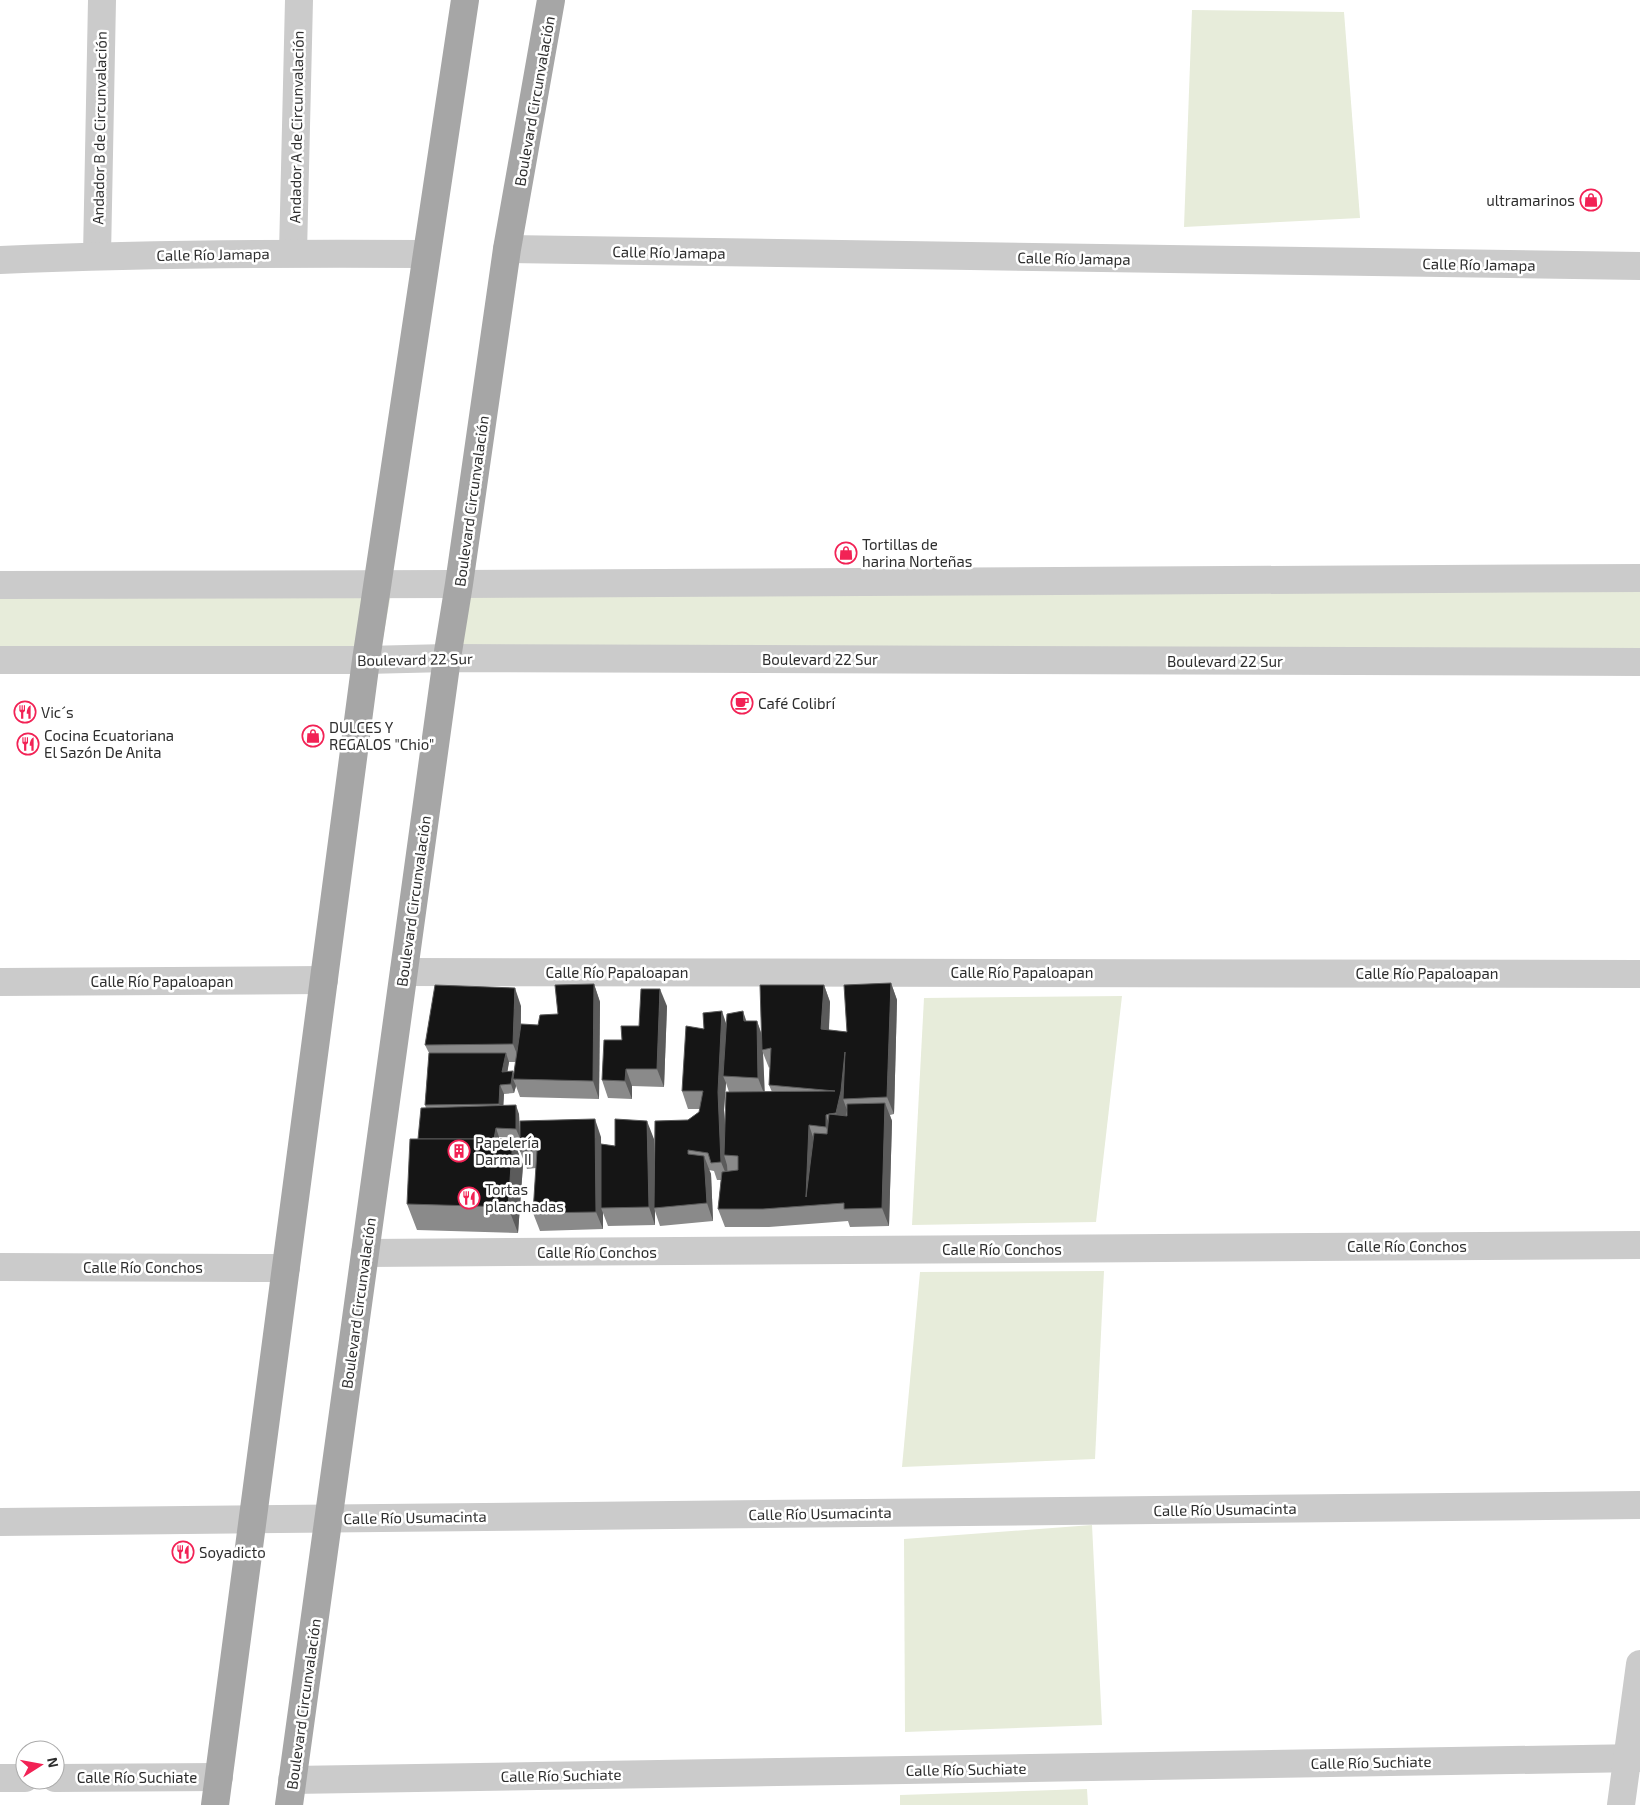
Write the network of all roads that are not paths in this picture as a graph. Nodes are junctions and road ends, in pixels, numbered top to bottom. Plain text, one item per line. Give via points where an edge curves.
1 (102, 0) edge
2 (299, 0) edge
3 (465, 0) edge
4 (551, 0) edge
5 (507, 249) junction
6 (294, 253) junction
7 (426, 254) junction
8 (97, 256) junction
9 (0, 260) edge
10 (1640, 266) edge
11 (1640, 578) edge
12 (378, 584) junction
13 (459, 584) junction
14 (0, 585) edge
15 (447, 658) junction
16 (0, 660) edge
17 (366, 660) junction
18 (1640, 662) edge
19 (404, 972) junction
20 (1640, 974) edge
21 (324, 980) junction
22 (0, 982) edge
23 (1640, 1245) edge
24 (365, 1253) junction
25 (0, 1267) edge
26 (286, 1268) junction
27 (1640, 1505) edge
28 (328, 1519) junction
29 (253, 1520) junction
30 (0, 1522) edge
31 (1640, 1664) edge
32 (1633, 1758) edge
33 (219, 1777) junction
34 (0, 1778) edge
35 (15, 1778) edge
36 (65, 1778) edge
37 (290, 1792) edge
38 (215, 1805) edge
39 (1621, 1805) edge

1 - 8 street, Andador B de Circunvalación
2 - 6 street, Andador A de Circunvalación
3 - 7 main road
4 - 5 main road, Boulevard Circunvalación
5 - 10 street, Calle Río Jamapa
5 - 13 main road, Boulevard Circunvalación
6 - 7 street, Calle Río Jamapa
6 - 8 street, Calle Río Jamapa
7 - 12 main road
8 - 9 street, Calle Río Jamapa
11 - 13 street
12 - 13 street
12 - 14 street
12 - 17 main road
13 - 15 main road, Boulevard Circunvalación
15 - 17 street, Boulevard 22 Sur
15 - 18 street, Boulevard 22 Sur
15 - 19 main road, Boulevard Circunvalación
16 - 17 street, Boulevard 22 Sur
17 - 21 main road
19 - 20 street, Calle Río Papaloapan
19 - 24 main road, Boulevard Circunvalación
21 - 22 street, Calle Río Papaloapan
21 - 26 main road
23 - 24 street, Calle Río Conchos
24 - 28 main road, Boulevard Circunvalación
25 - 26 street, Calle Río Conchos
26 - 29 main road
27 - 28 street, Calle Río Usumacinta
28 - 29 street, Calle Río Usumacinta
28 - 37 main road, Boulevard Circunvalación
29 - 30 street, Calle Río Usumacinta
29 - 33 main road
31 - 32 street
32 - 37 street, Calle Río Suchiate
32 - 39 street
33 - 36 street, Calle Río Suchiate
33 - 38 main road
34 - 35 street

